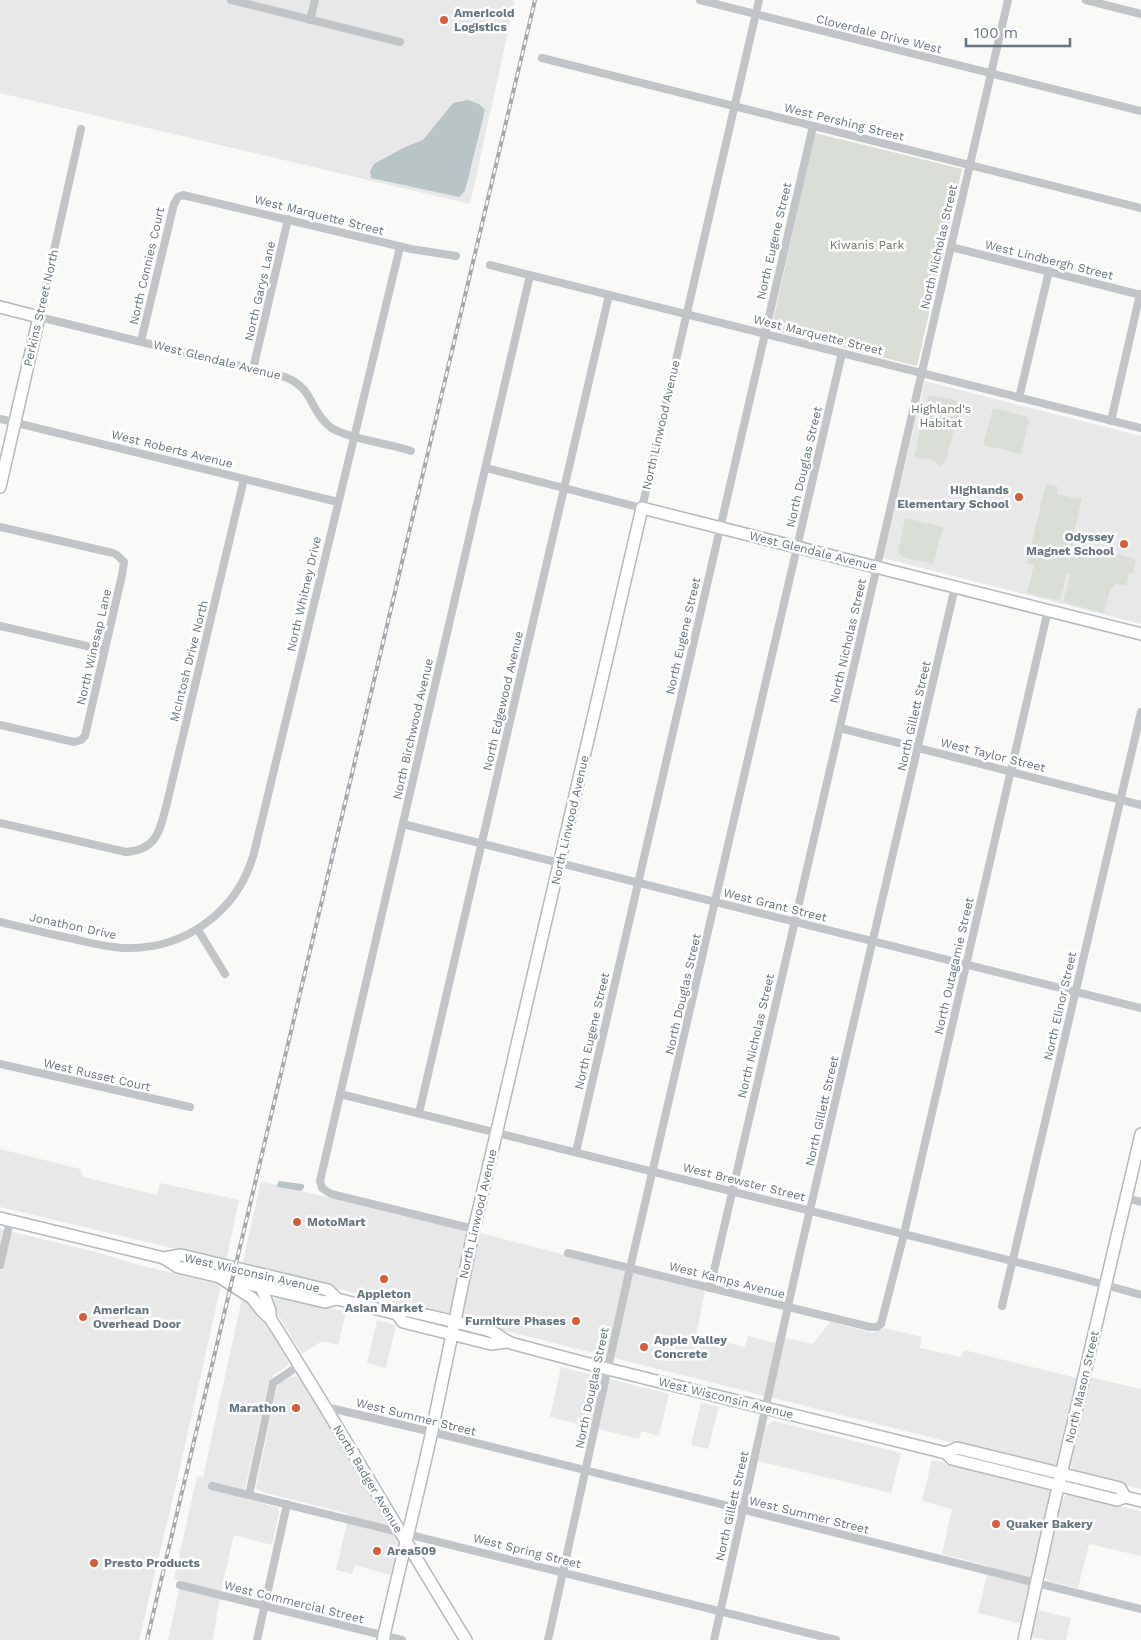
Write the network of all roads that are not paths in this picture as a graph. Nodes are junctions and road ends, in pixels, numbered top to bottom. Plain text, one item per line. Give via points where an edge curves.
1 (230, 0) edge
2 (315, 0) edge
3 (700, 0) edge
4 (759, 0) edge
5 (1008, 0) edge
6 (1086, 0) edge
7 (756, 14) junction
8 (1141, 14) edge
9 (310, 20) junction
10 (400, 42) dead end
11 (542, 58) dead end
12 (991, 73) junction
13 (735, 106) junction
14 (1141, 111) edge
15 (812, 126) junction
16 (81, 129) dead end
17 (970, 165) junction
18 (178, 196) joint
19 (1141, 208) edge
20 (288, 220) junction
21 (400, 247) junction
22 (951, 247) junction
23 (456, 256) dead end
24 (490, 266) dead end
25 (1049, 271) junction
26 (530, 275) junction
27 (1141, 294) edge
28 (609, 295) junction
29 (0, 308) edge
30 (686, 314) junction
31 (39, 317) junction
32 (764, 334) junction
33 (141, 341) junction
34 (842, 353) junction
35 (253, 369) junction
36 (922, 373) junction
37 (1019, 398) junction
38 (0, 419) edge
39 (1111, 421) junction
40 (14, 423) junction
41 (1141, 428) edge
42 (354, 436) junction
43 (411, 451) dead end
44 (486, 468) junction
45 (244, 479) junction
46 (0, 487) edge
47 (564, 488) junction
48 (338, 502) junction
49 (642, 508) junction
50 (0, 527) edge
51 (720, 528) junction
52 (798, 547) junction
53 (876, 567) junction
54 (956, 587) junction
55 (1048, 610) junction
56 (0, 626) edge
57 (1141, 634) edge
58 (104, 650) junction
59 (1141, 712) edge
60 (0, 725) edge
61 (840, 728) junction
62 (918, 748) junction
63 (1011, 771) junction
64 (1120, 800) junction
65 (1141, 805) edge
66 (0, 823) edge
67 (403, 824) junction
68 (482, 843) junction
69 (560, 862) junction
70 (638, 882) junction
71 (716, 901) junction
72 (795, 921) junction
73 (0, 922) edge
74 (198, 930) junction
75 (873, 941) junction
76 (966, 964) junction
77 (225, 974) dead end
78 (1076, 992) junction
79 (1141, 1008) edge
80 (0, 1064) edge
81 (340, 1094) junction
82 (190, 1107) dead end
83 (419, 1113) junction
84 (497, 1132) junction
85 (1141, 1134) edge
86 (576, 1152) junction
87 (653, 1171) junction
88 (732, 1191) junction
89 (1126, 1198) junction
90 (1141, 1202) edge
91 (811, 1210) junction
92 (5, 1220) edge
93 (474, 1229) junction
94 (904, 1234) junction
95 (568, 1253) dead end
96 (164, 1258) junction
97 (1013, 1261) junction
98 (0, 1265) edge
99 (630, 1268) junction
100 (262, 1274) junction
101 (218, 1276) junction
102 (1105, 1285) junction
103 (261, 1286) junction
104 (313, 1287) junction
105 (710, 1288) junction
106 (288, 1293) junction
107 (1141, 1295) edge
108 (337, 1299) junction
109 (255, 1302) junction
110 (1002, 1306) dead end
111 (788, 1307) junction
112 (397, 1314) junction
113 (270, 1318) junction
114 (454, 1322) junction
115 (880, 1326) joint
116 (451, 1334) junction
117 (506, 1342) junction
118 (300, 1365) junction
119 (608, 1369) junction
120 (326, 1407) junction
121 (765, 1408) junction
122 (432, 1432) junction
123 (946, 1453) junction
124 (586, 1471) junction
125 (1060, 1480) junction
126 (212, 1486) dead end
127 (249, 1494) junction
128 (1141, 1501) edge
129 (287, 1504) junction
130 (743, 1510) junction
131 (404, 1535) junction
132 (564, 1572) junction
133 (1037, 1583) junction
134 (180, 1585) dead end
135 (264, 1606) junction
136 (1141, 1609) edge
137 (720, 1611) junction
138 (383, 1638) edge
139 (257, 1640) edge
140 (402, 1640) edge
141 (466, 1640) edge
142 (548, 1640) edge
143 (714, 1640) edge
144 (836, 1640) edge
145 (1024, 1640) edge

1 - 9 street
2 - 9 street
3 - 7 street, Cloverdale Drive West
4 - 7 street, North Linwood Avenue
5 - 12 street, North Nicholas Street
6 - 8 street
7 - 12 street, Cloverdale Drive West
7 - 13 street, North Linwood Avenue
9 - 10 street
11 - 13 street, West Pershing Street
12 - 14 street, Cloverdale Drive West
12 - 17 street, North Nicholas Street
13 - 15 street, West Pershing Street
13 - 30 street, North Linwood Avenue
15 - 17 street, West Pershing Street
15 - 32 street, North Eugene Street
16 - 31 street, Perkins Street North
17 - 19 street, West Pershing Street
17 - 22 street, North Nicholas Street
18 - 20 street, West Marquette Street via 190,196
18 - 33 street, North Connies Court
20 - 21 street, West Marquette Street
20 - 35 street, North Garys Lane
21 - 23 street, West Marquette Street
21 - 42 street, North Whitney Drive
22 - 25 street, West Lindbergh Street
22 - 36 street, North Nicholas Street
24 - 26 street, West Marquette Street
25 - 27 street, West Lindbergh Street
25 - 37 street
26 - 28 street, West Marquette Street
26 - 44 street, North Birchwood Avenue
27 - 39 street
28 - 30 street, West Marquette Street
28 - 47 street, North Edgewood Avenue
29 - 31 main road, West Glendale Avenue
30 - 32 street, West Marquette Street
30 - 49 street, North Linwood Avenue
31 - 33 street, West Glendale Avenue
31 - 40 main road, Perkins Street North
32 - 34 street, West Marquette Street
32 - 51 street, North Eugene Street
33 - 35 street, West Glendale Avenue
34 - 36 street, West Marquette Street
34 - 52 street, North Douglas Street
35 - 42 street, West Glendale Avenue via 298,383 325,422 334,430
36 - 37 street, West Marquette Street
36 - 53 street, North Nicholas Street
37 - 39 street, West Marquette Street
38 - 40 street, West Roberts Avenue
39 - 41 street, West Marquette Street
40 - 45 street, West Roberts Avenue
40 - 46 main road, Perkins Street North
42 - 43 street, West Glendale Avenue
42 - 48 street, North Whitney Drive
44 - 47 street, West Glendale Avenue
44 - 67 street, North Birchwood Avenue
45 - 48 street, West Roberts Avenue
45 - 66 street, McIntosh Drive North via 158,834 142,850 126,852
47 - 49 street, West Glendale Avenue
47 - 68 street, North Edgewood Avenue
48 - 74 street, North Whitney Drive via 251,864 228,903
49 - 51 main road, West Glendale Avenue
49 - 69 main road, North Linwood Avenue
50 - 58 street, North Winesap Lane via 113,553 121,558 124,566
51 - 52 main road, West Glendale Avenue
51 - 70 street, North Eugene Street
52 - 53 main road, West Glendale Avenue
52 - 71 street, North Douglas Street
53 - 54 main road, West Glendale Avenue
53 - 61 street, North Nicholas Street
54 - 55 main road, West Glendale Avenue
54 - 62 street, North Gillett Street
55 - 57 main road, West Glendale Avenue
55 - 63 street, North Outagamie Street
56 - 58 street
58 - 60 street, North Winesap Lane via 87,731 81,740 74,742
59 - 64 street, North Elinor Street
61 - 62 street, West Taylor Street
61 - 72 street, North Nicholas Street
62 - 63 street, West Taylor Street
62 - 75 street, North Gillett Street
63 - 64 street, West Taylor Street
63 - 76 street, North Outagamie Street
64 - 65 street, West Taylor Street
64 - 78 street, North Elinor Street
67 - 68 street, West Grant Street
67 - 81 street, North Birchwood Avenue
68 - 69 street, West Grant Street
68 - 83 street, North Edgewood Avenue
69 - 70 street, West Grant Street
69 - 84 main road, North Linwood Avenue
70 - 71 street, West Grant Street
70 - 86 street, North Eugene Street
71 - 72 street, West Grant Street
71 - 87 street, North Douglas Street
72 - 75 street, West Grant Street
72 - 88 street, North Nicholas Street
73 - 74 street, Jonathon Drive via 103,946 126,948 166,943
74 - 77 street
75 - 76 street, West Grant Street
75 - 91 street, North Gillett Street
76 - 78 street, West Grant Street
76 - 94 street, North Outagamie Street
78 - 79 street, West Grant Street
78 - 97 street, North Elinor Street
80 - 82 street, West Russet Court
81 - 83 street, West Brewster Street
81 - 93 street, North Birchwood Avenue via 320,1181 322,1188 331,1194
83 - 84 street, West Brewster Street
84 - 86 street, West Brewster Street
84 - 93 main road, North Linwood Avenue
85 - 89 main road, North Mason Street
86 - 87 street, West Brewster Street
87 - 88 street, West Brewster Street
87 - 99 street, North Douglas Street
88 - 91 street, West Brewster Street
88 - 105 street, North Nicholas Street
89 - 90 street
89 - 102 main road, North Mason Street
91 - 94 street, West Brewster Street
91 - 111 street, North Gillett Street
92 - 96 main road, West Wisconsin Avenue
92 - 98 street
93 - 114 main road, North Linwood Avenue
94 - 97 street, West Brewster Street
94 - 115 street, North Outagamie Street
95 - 99 street, West Kamps Avenue
96 - 100 main road, West Wisconsin Avenue via 181,1255
96 - 101 main road, West Wisconsin Avenue via 178,1267
97 - 102 street, West Brewster Street
97 - 110 street, North Elinor Street
99 - 105 street, West Kamps Avenue
99 - 119 street, North Douglas Street
100 - 103 main road, North Badger Avenue
100 - 104 main road, West Wisconsin Avenue
101 - 103 main road, West Wisconsin Avenue
101 - 109 main road
102 - 107 street, West Brewster Street
102 - 125 main road, North Mason Street
103 - 106 main road, West Wisconsin Avenue
103 - 109 main road, North Badger Avenue
103 - 113 main road, North Badger Avenue
104 - 106 main road via 310,1293
104 - 108 main road, West Wisconsin Avenue via 328,1290
105 - 111 street, West Kamps Avenue
106 - 108 main road, West Wisconsin Avenue via 324,1302
108 - 112 main road, West Wisconsin Avenue
109 - 113 main road, North Badger Avenue
111 - 115 street, West Kamps Avenue via 870,1327
111 - 121 street, North Gillett Street
112 - 114 main road, West Wisconsin Avenue via 405,1310
112 - 116 main road, West Wisconsin Avenue via 403,1322
113 - 118 main road, North Badger Avenue
114 - 116 main road, North Linwood Avenue
114 - 117 main road, West Wisconsin Avenue via 493,1332
116 - 117 main road, West Wisconsin Avenue via 492,1344
116 - 122 main road, North Linwood Avenue
117 - 119 main road, West Wisconsin Avenue
118 - 120 main road, North Badger Avenue
118 - 127 street via 273,1383
119 - 121 main road, West Wisconsin Avenue
119 - 124 street, North Douglas Street
120 - 122 street, West Summer Street
120 - 131 main road, North Badger Avenue
121 - 123 main road, West Wisconsin Avenue
121 - 130 street, North Gillett Street
122 - 124 street, West Summer Street
122 - 131 main road, North Linwood Avenue
123 - 125 main road, West Wisconsin Avenue via 952,1459 967,1463 986,1462
123 - 125 main road, West Wisconsin Avenue via 957,1448
124 - 130 street, West Summer Street
124 - 132 street, North Douglas Street
125 - 128 main road, West Wisconsin Avenue via 1117,1500 1123,1493
125 - 133 main road, North Mason Street
126 - 127 street, West Spring Street
127 - 129 street, West Spring Street
129 - 131 street, West Spring Street
129 - 135 street
130 - 133 street, West Summer Street
130 - 137 street, North Gillett Street
131 - 132 street, West Spring Street
131 - 138 main road, North Linwood Avenue
131 - 141 main road, North Badger Avenue
132 - 137 street, West Spring Street
132 - 142 street, North Douglas Street
133 - 136 street, West Summer Street
133 - 145 main road, North Mason Street
134 - 135 street, West Commercial Street
135 - 138 street, West Commercial Street
135 - 139 street
137 - 143 street, North Gillett Street
137 - 144 street, West Spring Street
138 - 140 street, West Commercial Street

